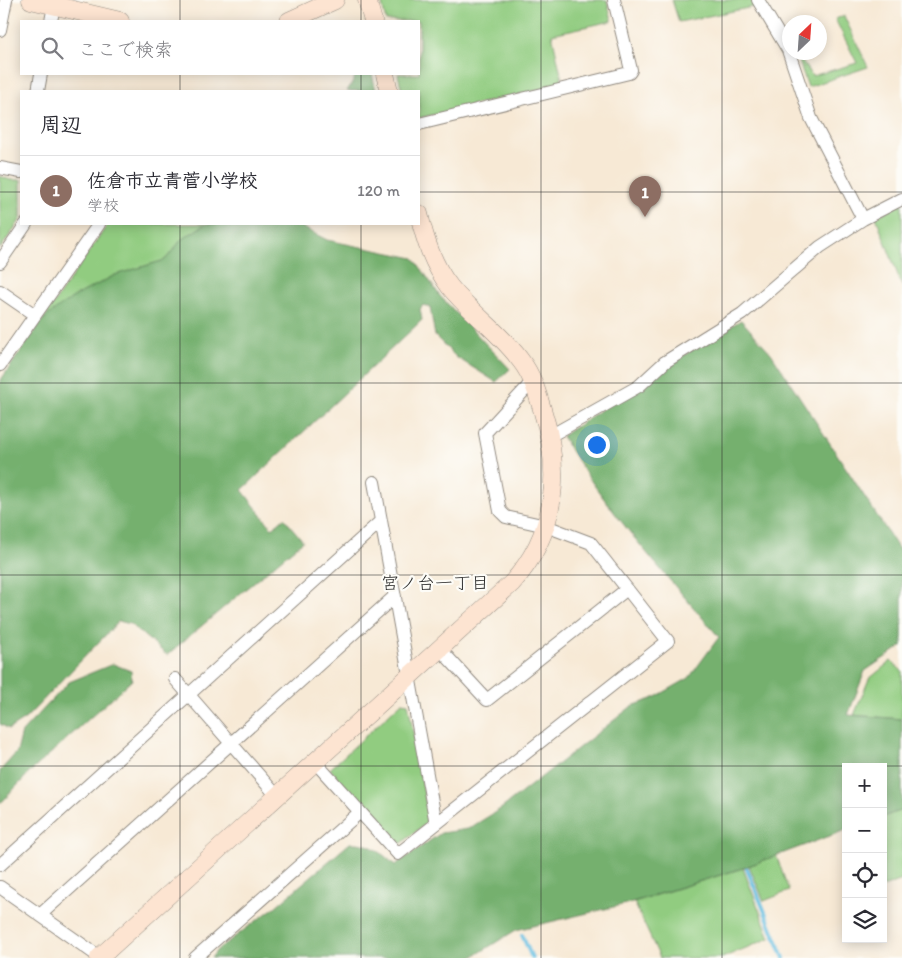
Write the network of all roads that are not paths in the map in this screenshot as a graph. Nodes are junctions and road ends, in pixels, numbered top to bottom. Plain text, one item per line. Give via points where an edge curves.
1 (6, 0) edge
2 (31, 0) edge
3 (335, 0) edge
4 (368, 0) edge
5 (614, 0) edge
6 (758, 0) edge
7 (53, 14) edge
8 (110, 20) edge
9 (291, 20) edge
10 (372, 20) edge
11 (0, 30) edge
12 (42, 75) edge
13 (385, 75) edge
14 (38, 90) edge
15 (389, 90) edge
16 (420, 124) edge
17 (0, 168) edge
18 (20, 172) edge
19 (902, 199) edge
20 (420, 218) edge
21 (863, 219) junction
22 (25, 225) edge
23 (98, 225) edge
24 (0, 262) edge
25 (0, 291) edge
26 (35, 315) junction
27 (0, 365) edge
28 (533, 381) junction
29 (550, 436) junction
30 (374, 482) dead end
31 (381, 521) junction
32 (546, 526) junction
33 (627, 589) junction
34 (395, 596) junction
35 (440, 649) junction
36 (409, 677) junction
37 (175, 679) dead end
38 (188, 695) junction
39 (231, 744) junction
40 (315, 762) junction
41 (277, 796) junction
42 (360, 812) junction
43 (436, 824) junction
44 (0, 866) edge
45 (0, 887) edge
46 (40, 915) junction
47 (100, 958) edge
48 (195, 958) edge

1 - 11 street
2 - 7 street
3 - 9 street
4 - 10 street
5 - 16 street via 631,70 629,73
6 - 21 street via 788,50 811,118
7 - 8 street
12 - 14 street
13 - 15 street
17 - 18 street
19 - 21 street
20 - 28 street via 430,253 449,286 512,350
21 - 29 street via 820,247 742,314 665,362 639,386
22 - 24 street
23 - 26 street
25 - 26 street
26 - 27 street
28 - 29 street
28 - 32 street via 485,434 500,511 506,517
29 - 32 street via 553,487
30 - 31 street
31 - 34 street
31 - 38 street
32 - 33 street via 591,543
32 - 35 street via 520,574
33 - 35 street via 487,700
33 - 43 street via 668,641
34 - 36 street
34 - 39 street
35 - 36 street
36 - 40 street
36 - 43 street
37 - 38 street
38 - 39 street
38 - 44 street
39 - 41 street
39 - 46 street
40 - 41 street
40 - 42 street
41 - 47 street
42 - 43 street via 398,854
42 - 48 street
45 - 46 street
46 - 47 street

